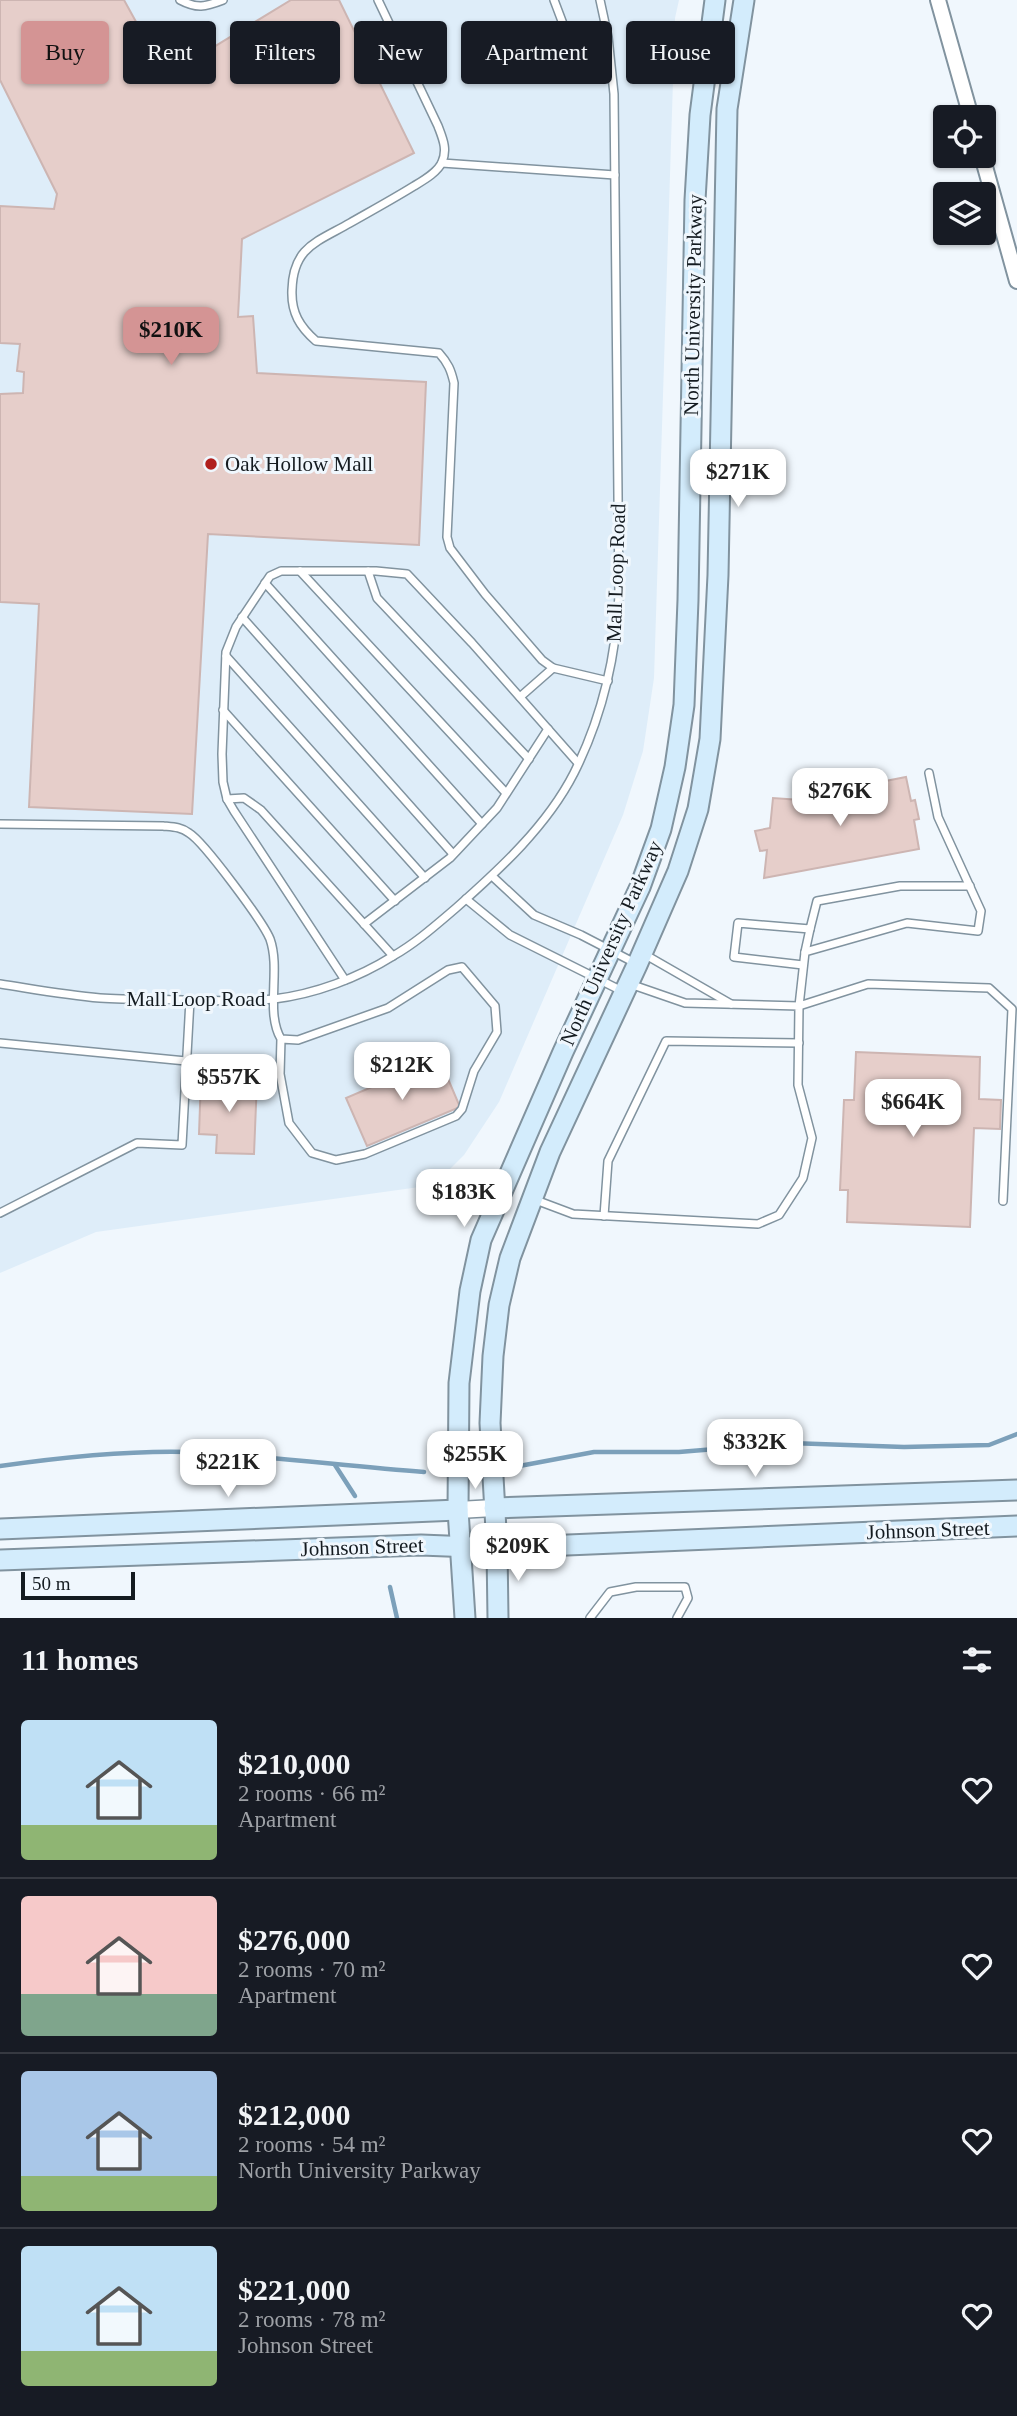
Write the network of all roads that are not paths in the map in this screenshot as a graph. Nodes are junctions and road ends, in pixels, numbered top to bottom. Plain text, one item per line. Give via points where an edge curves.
1 (180, 0) edge
2 (223, 0) edge
3 (378, 0) edge
4 (554, 0) edge
5 (600, 0) edge
6 (715, 0) edge
7 (744, 0) edge
8 (938, 0) edge
9 (562, 21) edge
10 (605, 21) edge
11 (612, 76) edge
12 (968, 105) edge
13 (442, 163) junction
14 (985, 168) edge
15 (615, 175) junction
16 (1017, 281) edge
17 (300, 571) junction
18 (368, 571) junction
19 (265, 583) junction
20 (243, 617) junction
21 (226, 656) junction
22 (554, 668) junction
23 (608, 681) junction
24 (520, 697) junction
25 (223, 710) junction
26 (548, 729) junction
27 (528, 759) junction
28 (578, 763) junction
29 (929, 773) dead end
30 (506, 793) junction
31 (227, 799) junction
32 (0, 824) edge
33 (482, 824) junction
34 (453, 854) junction
35 (492, 876) junction
36 (425, 878) junction
37 (970, 886) junction
38 (466, 899) junction
39 (395, 901) junction
40 (364, 924) junction
41 (810, 929) junction
42 (611, 951) junction
43 (805, 952) junction
44 (393, 956) junction
45 (640, 959) junction
46 (803, 965) junction
47 (597, 978) junction
48 (345, 980) junction
49 (0, 984) edge
50 (626, 988) junction
51 (275, 999) junction
52 (190, 1000) junction
53 (731, 1005) junction
54 (799, 1006) junction
55 (281, 1039) junction
56 (0, 1043) edge
57 (799, 1043) junction
58 (186, 1061) junction
59 (532, 1199) junction
60 (1003, 1201) dead end
61 (0, 1213) edge
62 (604, 1216) junction
63 (1017, 1490) edge
64 (494, 1508) junction
65 (458, 1510) junction
66 (1017, 1527) edge
67 (0, 1529) edge
68 (461, 1546) junction
69 (497, 1548) junction
70 (0, 1560) edge
71 (465, 1618) edge
72 (498, 1618) edge
73 (590, 1618) edge
74 (677, 1618) edge

1 - 2 lane via 204,7
3 - 13 lane via 438,126 445,146
4 - 9 lane
5 - 10 lane, Mall Loop Road
6 - 42 main road, North University Parkway via 695,200 684,705 661,829
7 - 45 main road, North University Parkway via 727,109 718,575 710,740 698,809 678,871
8 - 12 street
11 - 15 lane, Mall Loop Road
13 - 15 lane
13 - 22 lane via 408,190 317,239 303,253 292,273 294,312 301,328 316,341 439,353 447,361 454,383 450,548 522,638
14 - 16 street
15 - 23 lane, Mall Loop Road via 620,578 618,628
17 - 18 lane
17 - 19 lane via 281,571
17 - 30 lane
18 - 24 lane via 407,574
18 - 27 lane via 377,598
19 - 20 lane
19 - 33 lane
20 - 21 lane
20 - 34 lane
21 - 25 lane
21 - 36 lane
22 - 23 lane
22 - 24 lane
23 - 28 lane, Mall Loop Road
24 - 26 lane
25 - 31 lane
25 - 39 lane
26 - 27 lane
26 - 28 lane
27 - 30 lane
28 - 35 lane, Mall Loop Road via 542,820
29 - 37 lane via 938,817
30 - 33 lane
31 - 40 lane via 253,802
31 - 48 lane
32 - 51 lane via 180,827 220,867 270,939
33 - 34 lane
34 - 36 lane
35 - 38 lane, Mall Loop Road
35 - 42 lane via 534,915
36 - 39 lane
37 - 41 lane via 901,886 817,901
37 - 43 lane via 981,911 978,931 907,923
38 - 44 lane, Mall Loop Road
38 - 47 lane via 510,935
39 - 40 lane
40 - 44 lane
41 - 43 lane
41 - 46 lane via 738,923 734,957
42 - 45 lane
42 - 47 main road, North University Parkway
43 - 46 lane
44 - 48 lane, Mall Loop Road
45 - 50 main road, North University Parkway
45 - 53 lane
46 - 54 lane
47 - 50 lane
47 - 65 main road, North University Parkway via 481,1240 458,1383
48 - 51 lane, Mall Loop Road
49 - 52 lane, Mall Loop Road via 99,998
50 - 53 lane via 685,1003
50 - 59 main road, North University Parkway
51 - 52 lane, Mall Loop Road
51 - 55 lane via 274,1027
52 - 58 lane
53 - 54 lane
54 - 57 lane
54 - 60 lane via 868,984 989,988 1012,1009
55 - 55 lane via 298,1040 388,1008 448,970 462,967 495,1006 497,1032 474,1071 467,1099 456,1116 365,1154 336,1160 312,1153 289,1124 280,1074
56 - 58 lane
57 - 62 lane via 666,1041 608,1161
57 - 62 lane via 797,1085 813,1138 803,1178 779,1215 758,1224
58 - 61 lane via 182,1144 138,1143
59 - 62 lane via 573,1214
59 - 64 main road, North University Parkway via 499,1305 490,1423
63 - 64 main road, Johnson Street
64 - 65 street, Johnson Street
64 - 69 main road, North University Parkway
65 - 67 main road, Johnson Street
65 - 68 main road, North University Parkway
66 - 69 main road, Johnson Street
68 - 69 main road, Johnson Street
68 - 70 main road, Johnson Street
68 - 71 main road, North University Parkway
69 - 72 main road, North University Parkway
73 - 74 lane via 610,1592 685,1587 688,1598

